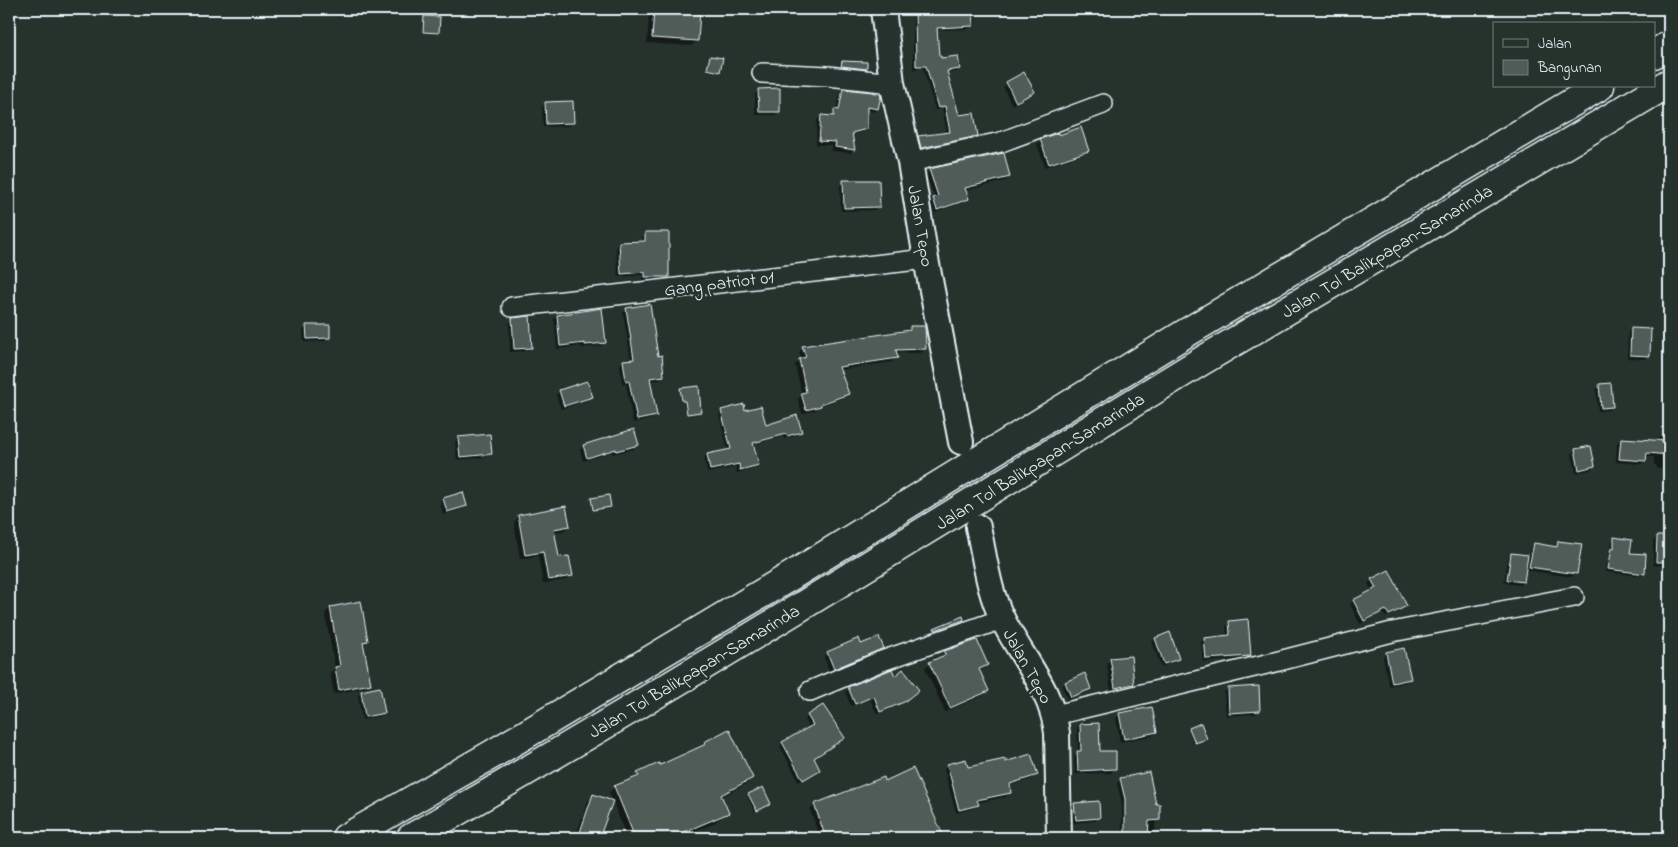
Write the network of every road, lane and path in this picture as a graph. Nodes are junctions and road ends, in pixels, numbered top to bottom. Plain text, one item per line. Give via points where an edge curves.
1 (883, 9) edge
2 (1669, 45) edge
3 (1656, 53) edge
4 (762, 73) dead end
5 (892, 83) junction
6 (1669, 83) edge
7 (1597, 88) edge
8 (1103, 104) dead end
9 (910, 162) junction
10 (926, 259) junction
11 (512, 307) dead end
12 (961, 442) dead end
13 (978, 527) dead end
14 (1574, 597) dead end
15 (1002, 619) junction
16 (810, 691) dead end
17 (1055, 715) junction
18 (346, 838) edge
19 (411, 838) edge
20 (1059, 838) edge

1 - 5 street, Jalan Tepo
2 - 3 highway
4 - 5 street
5 - 9 street, Jalan Tepo
6 - 19 highway, Jalan Tol Balikpapan–Samarinda via 1203,361 808,603
7 - 18 highway, Jalan Tol Balikpapan–Samarinda via 1186,333 791,576
8 - 9 street via 1000,142
9 - 10 street, Jalan Tepo
10 - 11 street, Gang patriot 01
10 - 12 street, Jalan Tepo
13 - 15 street, Jalan Tepo via 986,568
14 - 17 street via 1392,632
15 - 16 street via 879,662
15 - 17 street, Jalan Tepo via 1042,686
17 - 20 street, Jalan Tepo

